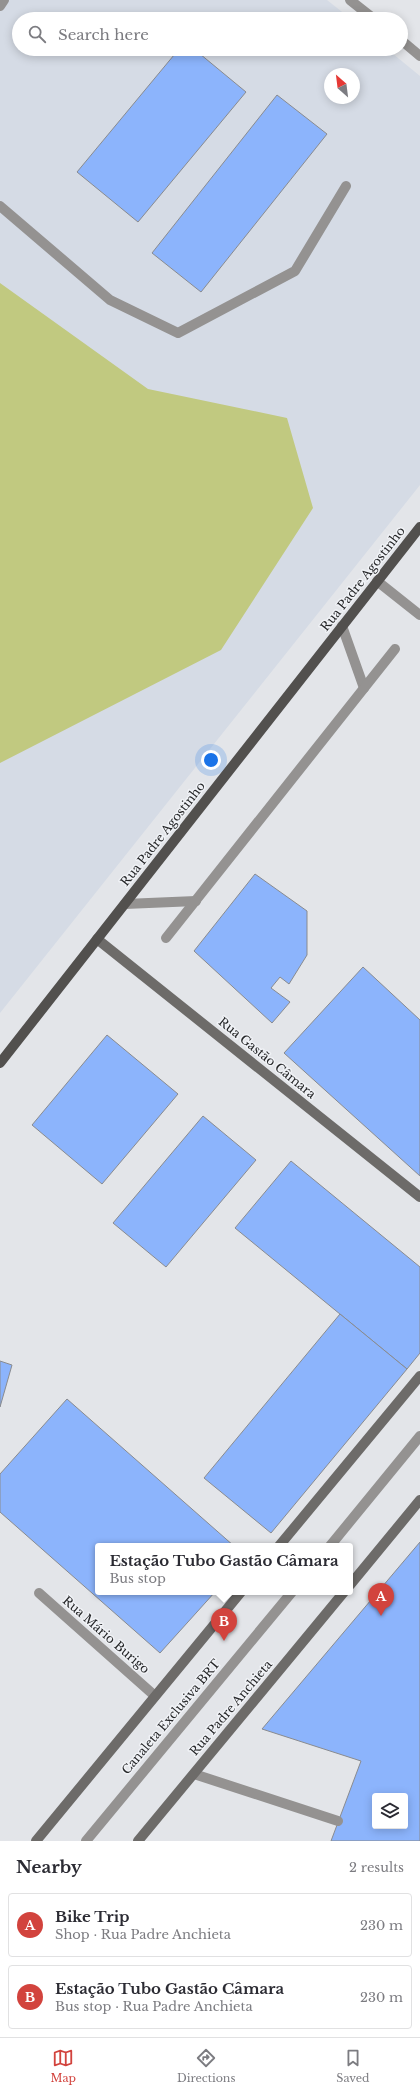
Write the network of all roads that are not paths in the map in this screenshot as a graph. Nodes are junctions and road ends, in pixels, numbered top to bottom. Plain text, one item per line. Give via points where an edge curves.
1 (4, 0) edge
2 (350, 0) edge
3 (0, 6) edge
4 (365, 12) edge
5 (408, 46) edge
6 (420, 56) edge
7 (346, 186) dead end
8 (0, 206) edge
9 (420, 527) edge
10 (377, 581) junction
11 (420, 616) edge
12 (342, 626) junction
13 (395, 649) dead end
14 (364, 688) junction
15 (196, 901) junction
16 (124, 904) junction
17 (166, 938) dead end
18 (97, 939) junction
19 (0, 1063) edge
20 (420, 1197) edge
21 (420, 1376) edge
22 (420, 1436) edge
23 (420, 1500) edge
24 (281, 1543) edge
25 (332, 1543) edge
26 (353, 1581) edge
27 (39, 1593) dead end
28 (239, 1595) edge
29 (290, 1595) edge
30 (342, 1595) edge
31 (155, 1696) junction
32 (194, 1774) junction
33 (338, 1821) dead end
34 (36, 1841) edge
35 (86, 1841) edge
36 (138, 1841) edge

1 - 3 street
2 - 4 street
5 - 6 street
7 - 8 street via 295,271 178,334 110,300
9 - 10 main road, Rua Padre Agostinho
10 - 11 street
10 - 12 main road, Rua Padre Agostinho
12 - 14 street
12 - 16 main road, Rua Padre Agostinho
13 - 14 street
14 - 15 street
15 - 16 street
15 - 17 street
16 - 18 main road, Rua Padre Agostinho
18 - 19 main road, Rua Padre Agostinho
18 - 20 street, Rua Gastão Câmara
21 - 24 street
22 - 25 street
23 - 26 street
27 - 31 street, Rua Mário Burigo
28 - 31 street
29 - 35 street, Canaleta Exclusiva BRT
30 - 32 street, Rua Padre Anchieta
31 - 34 street
32 - 33 street
32 - 36 street, Rua Padre Anchieta

